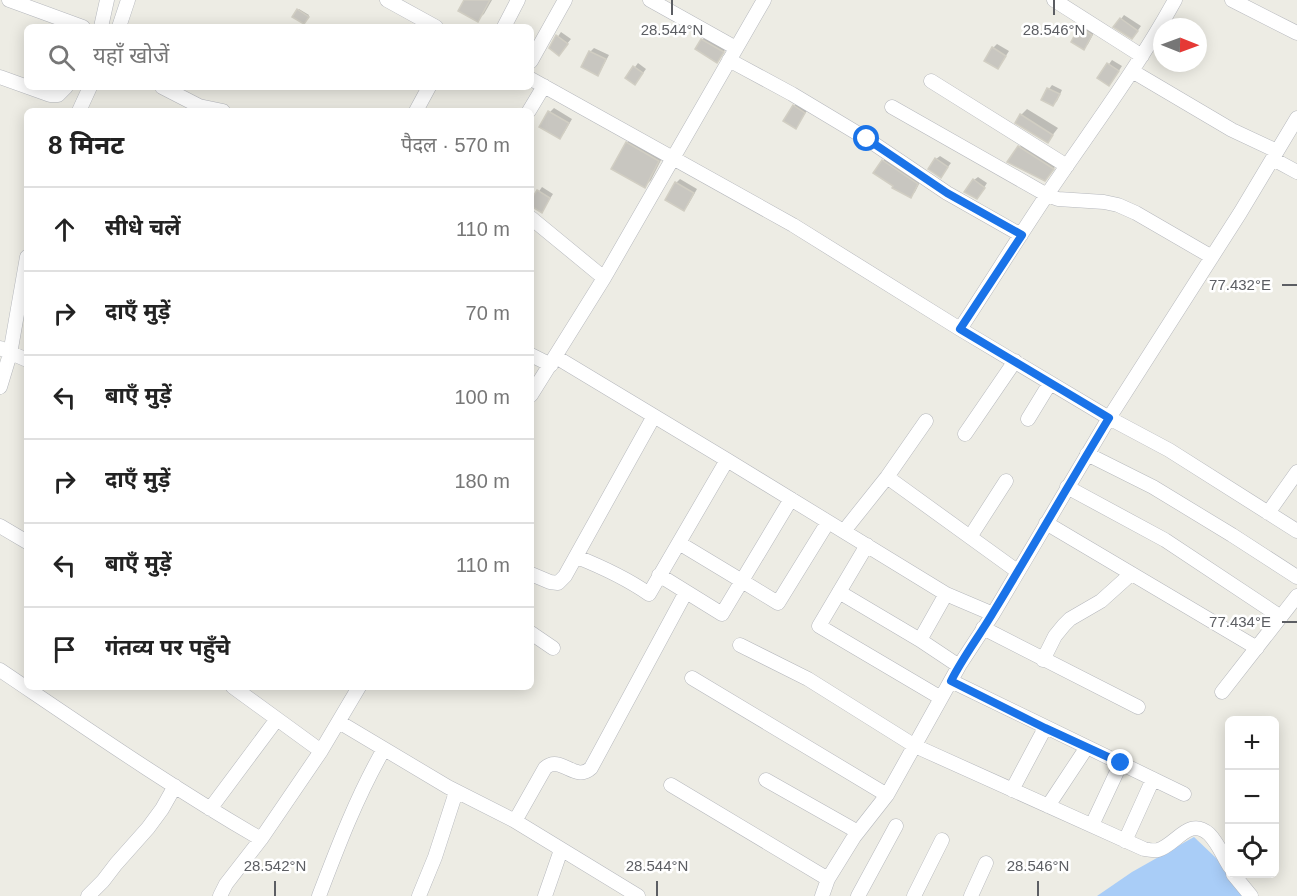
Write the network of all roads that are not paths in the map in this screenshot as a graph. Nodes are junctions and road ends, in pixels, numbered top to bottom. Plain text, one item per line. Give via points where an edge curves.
1 (9, 0) edge
2 (107, 0) edge
3 (128, 0) edge
4 (387, 0) edge
5 (418, 0) edge
6 (518, 0) edge
7 (565, 0) edge
8 (650, 0) edge
9 (764, 0) edge
10 (1054, 0) edge
11 (1176, 0) edge
12 (1232, 0) edge
13 (411, 13) junction
14 (75, 24) edge
15 (102, 24) edge
16 (120, 24) edge
17 (431, 24) edge
18 (506, 24) edge
19 (1297, 33) edge
20 (736, 48) junction
21 (534, 56) edge
22 (1142, 56) junction
23 (729, 60) junction
24 (1132, 71) junction
25 (0, 77) edge
26 (534, 81) edge
27 (931, 81) dead end
28 (24, 86) edge
29 (544, 86) junction
30 (36, 90) edge
31 (63, 90) edge
32 (89, 90) edge
33 (168, 90) edge
34 (427, 90) edge
35 (892, 107) dead end
36 (80, 108) edge
37 (209, 108) edge
38 (418, 108) edge
39 (531, 108) edge
40 (1297, 119) edge
41 (1275, 155) junction
42 (674, 158) junction
43 (1067, 166) junction
44 (1297, 172) edge
45 (1047, 195) junction
46 (534, 221) edge
47 (1022, 235) junction
48 (1212, 257) junction
49 (24, 270) edge
50 (604, 279) junction
51 (960, 329) junction
52 (5, 351) edge
53 (534, 356) edge
54 (24, 359) edge
55 (553, 361) junction
56 (1014, 362) junction
57 (1050, 383) junction
58 (0, 387) edge
59 (534, 390) edge
60 (654, 416) junction
61 (1109, 418) junction
62 (1028, 419) dead end
63 (927, 421) dead end
64 (965, 434) dead end
65 (1088, 454) junction
66 (727, 459) junction
67 (1297, 472) edge
68 (887, 477) junction
69 (1006, 481) dead end
70 (1067, 487) junction
71 (791, 499) junction
72 (1268, 513) junction
73 (828, 522) junction
74 (1046, 523) junction
75 (0, 526) edge
76 (844, 531) junction
77 (1297, 531) edge
78 (970, 537) junction
79 (24, 540) edge
80 (679, 543) junction
81 (867, 545) junction
82 (577, 557) junction
83 (1017, 571) junction
84 (1131, 574) junction
85 (534, 575) edge
86 (659, 575) junction
87 (1297, 577) edge
88 (742, 580) junction
89 (686, 592) junction
90 (839, 592) junction
91 (946, 594) junction
92 (1297, 596) edge
93 (993, 614) junction
94 (1281, 617) junction
95 (983, 628) junction
96 (534, 635) edge
97 (920, 640) junction
98 (740, 645) dead end
99 (554, 648) dead end
100 (1257, 648) junction
101 (1043, 660) junction
102 (959, 666) junction
103 (0, 670) edge
104 (22, 676) edge
105 (692, 678) dead end
106 (951, 681) junction
107 (41, 690) edge
108 (237, 690) edge
109 (357, 690) edge
110 (1222, 692) dead end
111 (942, 698) junction
112 (1138, 707) dead end
113 (277, 719) junction
114 (339, 722) junction
115 (1045, 728) junction
116 (915, 746) junction
117 (1087, 747) junction
118 (384, 749) junction
119 (321, 751) junction
120 (1121, 763) junction
121 (1153, 779) junction
122 (766, 780) dead end
123 (671, 785) dead end
124 (175, 786) junction
125 (1012, 790) junction
126 (456, 792) junction
127 (1184, 794) dead end
128 (887, 795) junction
129 (1048, 806) junction
130 (210, 809) junction
131 (515, 821) junction
132 (1092, 825) junction
133 (896, 826) dead end
134 (858, 832) junction
135 (261, 839) junction
136 (942, 840) dead end
137 (1125, 841) junction
138 (561, 850) junction
139 (1225, 859) edge
140 (986, 863) dead end
141 (1237, 878) edge
142 (828, 879) junction
143 (88, 896) edge
144 (220, 896) edge
145 (319, 896) edge
146 (419, 896) edge
147 (545, 896) edge
148 (638, 896) edge
149 (822, 896) edge
150 (858, 896) edge
151 (914, 896) edge
152 (971, 896) edge
153 (1251, 896) edge

1 - 14 street
2 - 15 street
3 - 16 street
4 - 13 street
5 - 13 street
6 - 18 street
7 - 21 street
8 - 20 street
9 - 20 street
10 - 22 street
11 - 22 street
12 - 19 street
13 - 17 street
20 - 23 street
22 - 24 street
23 - 42 street
23 - 47 street via 792,94 947,193
24 - 41 street
24 - 43 street
25 - 28 street
26 - 29 street
27 - 43 street
29 - 39 street
29 - 42 street
30 - 31 street via 58,95
32 - 36 street
33 - 37 street
34 - 38 street
35 - 45 street
40 - 41 street
41 - 44 street
41 - 48 street
42 - 50 street
42 - 51 street via 793,225
43 - 45 street
45 - 47 street
45 - 48 street via 1118,205
46 - 50 street
47 - 51 street
48 - 61 street
49 - 52 street
50 - 55 street
51 - 56 street
52 - 54 street
52 - 58 street
53 - 55 street
55 - 59 street
55 - 60 street
56 - 57 street
56 - 64 street
57 - 61 street
57 - 62 street
60 - 66 street
60 - 82 street
61 - 65 street
61 - 72 street via 1169,450
63 - 68 street
65 - 70 street
65 - 87 street via 1153,487
66 - 71 street
66 - 80 street
67 - 72 street
68 - 76 street
68 - 78 street
69 - 78 street
70 - 74 street
70 - 94 street via 1165,540
71 - 73 street
71 - 88 street
72 - 77 street
73 - 76 street
73 - 88 street via 778,603
74 - 83 street
74 - 84 street
75 - 79 street
76 - 81 street
78 - 83 street
80 - 86 street
80 - 88 street
81 - 90 street
81 - 91 street
82 - 85 street via 558,583
82 - 86 street via 649,594
83 - 93 street
84 - 100 street
84 - 101 street via 1101,601 1070,619 1055,636
86 - 89 street
88 - 89 street via 722,614
89 - 131 street via 591,768 581,774 550,764
90 - 97 street
90 - 111 street via 819,626
91 - 93 street
91 - 97 street
92 - 94 street
93 - 95 street
94 - 100 street
95 - 101 street
95 - 102 street
96 - 99 street
97 - 102 street
98 - 116 street via 808,679
100 - 110 street
101 - 112 street
102 - 106 street
103 - 104 street
105 - 128 street
106 - 111 street
106 - 115 street
107 - 124 street
108 - 113 street
109 - 114 street
111 - 116 street
113 - 119 street
113 - 130 street
114 - 118 street
114 - 119 street
115 - 117 street
115 - 125 street
116 - 125 street
116 - 128 street
117 - 120 street
117 - 129 street
118 - 126 street
118 - 145 street via 366,780
119 - 135 street
120 - 121 street
120 - 132 street
121 - 127 street
121 - 137 street
122 - 134 street
123 - 142 street
124 - 130 street
124 - 143 street via 148,828
125 - 129 street
126 - 131 street
126 - 146 street
128 - 134 street
129 - 132 street
130 - 135 street
131 - 138 street
132 - 137 street
133 - 150 street
134 - 142 street
135 - 144 street
136 - 151 street
137 - 139 street via 1159,850 1186,831 1202,829
138 - 147 street
138 - 148 street
140 - 152 street
141 - 153 street
142 - 149 street

